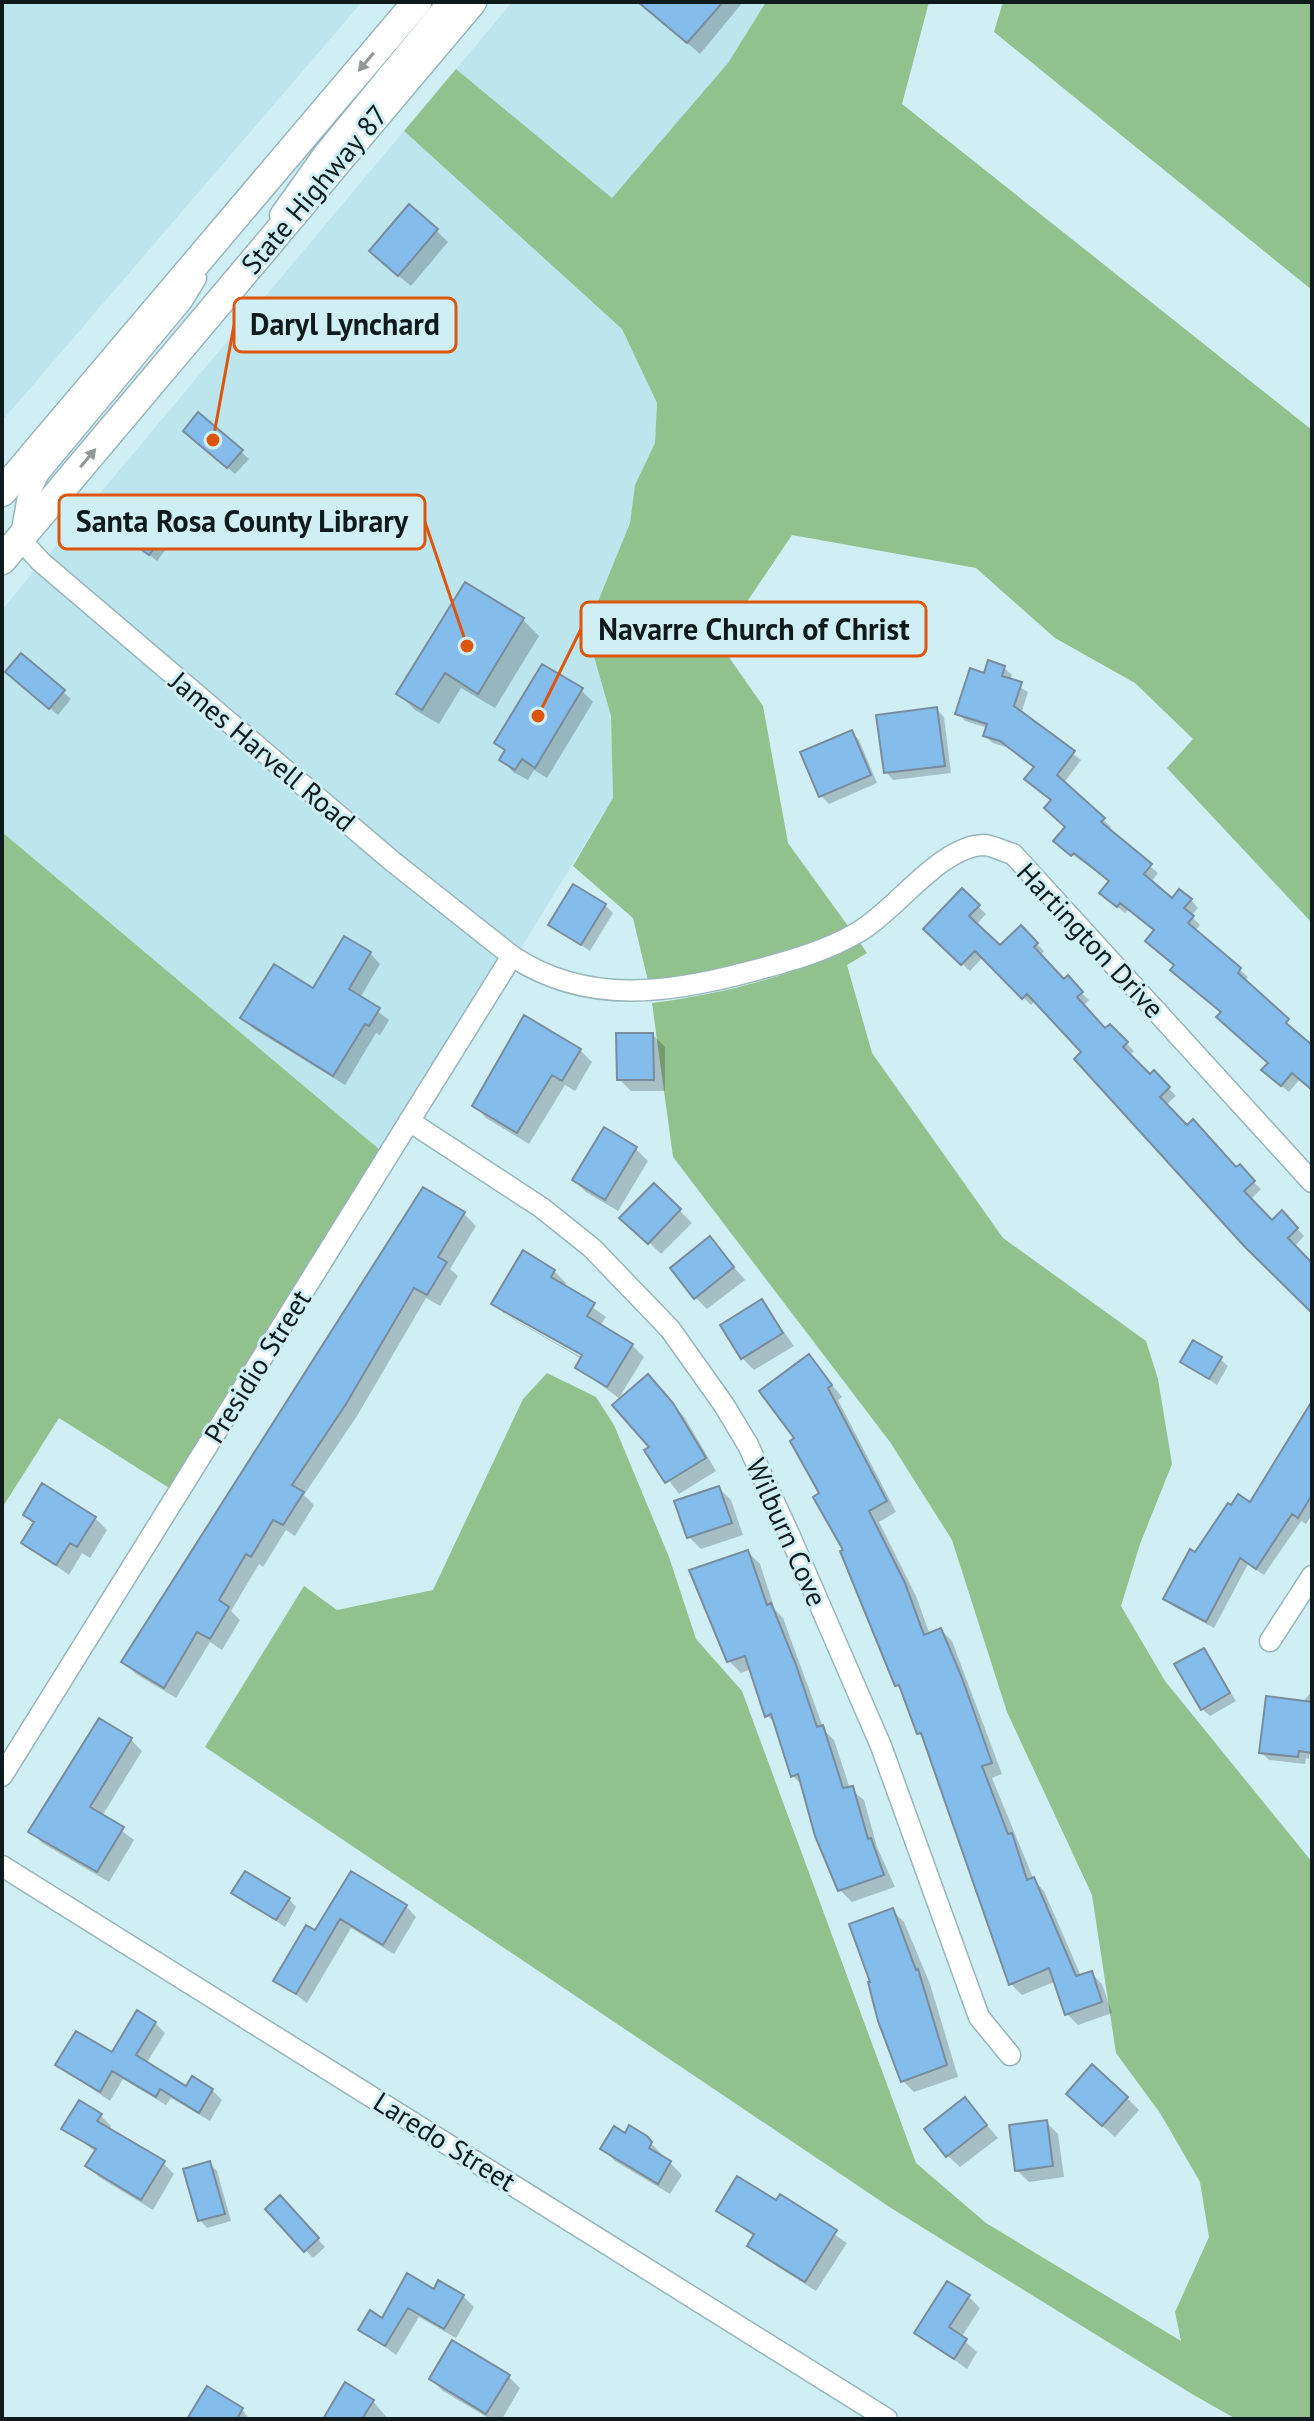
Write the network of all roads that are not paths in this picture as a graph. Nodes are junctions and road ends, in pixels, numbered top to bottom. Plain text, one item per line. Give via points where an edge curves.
1 (417, 2) edge
2 (448, 2) edge
3 (472, 2) edge
4 (230, 222) junction
5 (254, 261) junction
6 (2, 492) edge
7 (8, 549) edge
8 (512, 956) junction
9 (409, 1121) junction
10 (1312, 1182) edge
11 (1312, 1576) edge
12 (1270, 1641) dead end
13 (2, 1776) edge
14 (2, 1866) edge
15 (1010, 2055) dead end
16 (887, 2419) edge

1 -> 4 highway
2 - 5 street via 294,191
3 - 5 highway, State Highway 87
4 - 6 highway
4 - 7 street via 182,301 39,473
7 -> 5 highway, State Highway 87
7 - 8 street, James Harvell Road via 41,562 392,861
8 - 9 street, Presidio Street
8 - 10 street, Hartington Drive via 546,976 602,990 691,987 825,949 875,921 958,852 985,845 1013,854 1035,876
9 - 13 street, Presidio Street
9 - 15 street, Wilburn Cove via 530,1200 592,1248 670,1329 724,1405 766,1483 881,1746 979,2017
11 - 12 street
14 - 16 street, Laredo Street

